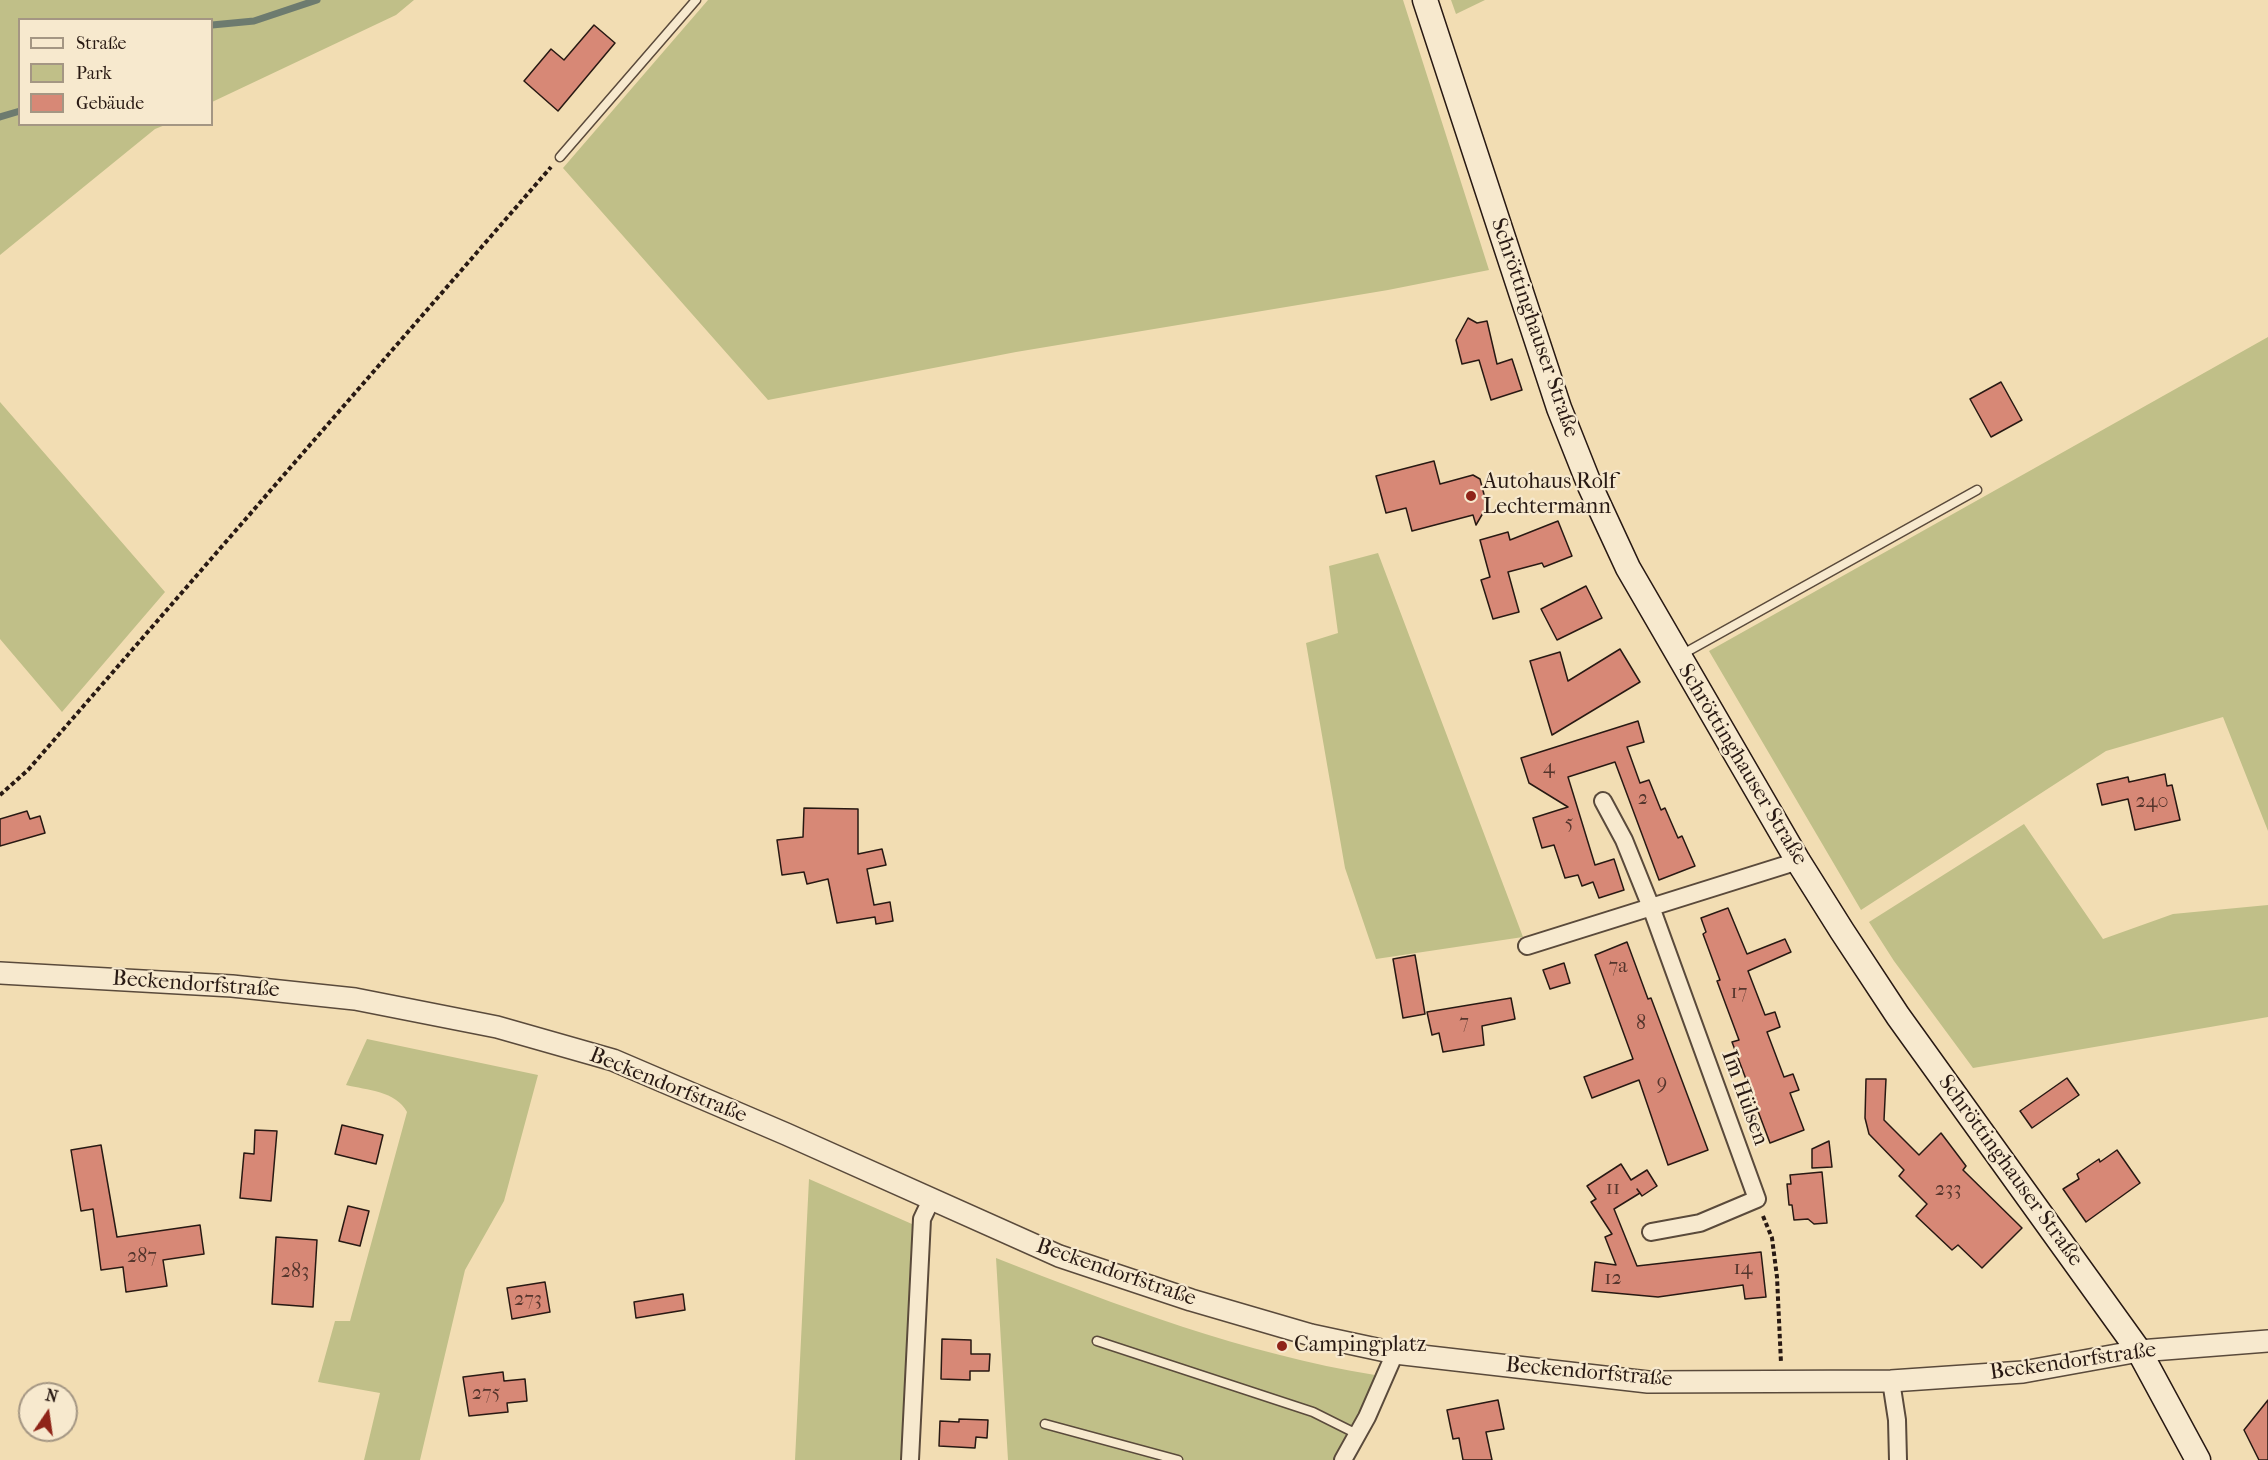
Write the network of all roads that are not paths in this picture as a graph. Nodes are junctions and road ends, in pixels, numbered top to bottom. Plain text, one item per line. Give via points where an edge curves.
1 (696, 0) edge
2 (1425, 0) edge
3 (560, 157) road end
4 (1977, 490) dead end
5 (1678, 656) junction
6 (1603, 801) dead end
7 (1798, 861) junction
8 (1650, 908) junction
9 (1527, 946) dead end
10 (0, 973) edge
11 (932, 1200) junction
12 (1650, 1232) dead end
13 (1097, 1341) dead end
14 (2268, 1341) edge
15 (2139, 1351) junction
16 (1395, 1353) junction
17 (1891, 1381) junction
18 (1045, 1424) dead end
19 (1357, 1434) junction
20 (910, 1460) edge
21 (1178, 1460) edge
22 (1343, 1460) edge
23 (1898, 1460) edge
24 (2198, 1460) edge

1 - 3 lane
2 - 5 main road, Schröttinghauser Straße via 1559,408 1609,529
4 - 5 lane
5 - 7 main road, Schröttinghauser Straße
6 - 8 street, Im Hülsen via 1624,840
7 - 8 street
7 - 15 main road, Schröttinghauser Straße via 1898,1016
8 - 9 street
8 - 12 street, Im Hülsen via 1757,1199 1700,1223
10 - 11 street, Beckendorfstraße via 232,986 355,999 497,1027 613,1060
11 - 16 street, Beckendorfstraße via 1059,1256 1191,1300 1311,1335
11 - 20 street via 922,1219
13 - 19 lane via 1312,1412
14 - 15 street, Beckendorfstraße
15 - 17 street, Beckendorfstraße via 2023,1372
15 - 24 main road, Schröttinghauser Straße
16 - 17 street, Beckendorfstraße via 1648,1382
16 - 19 street
17 - 23 street
18 - 21 lane
19 - 22 street

